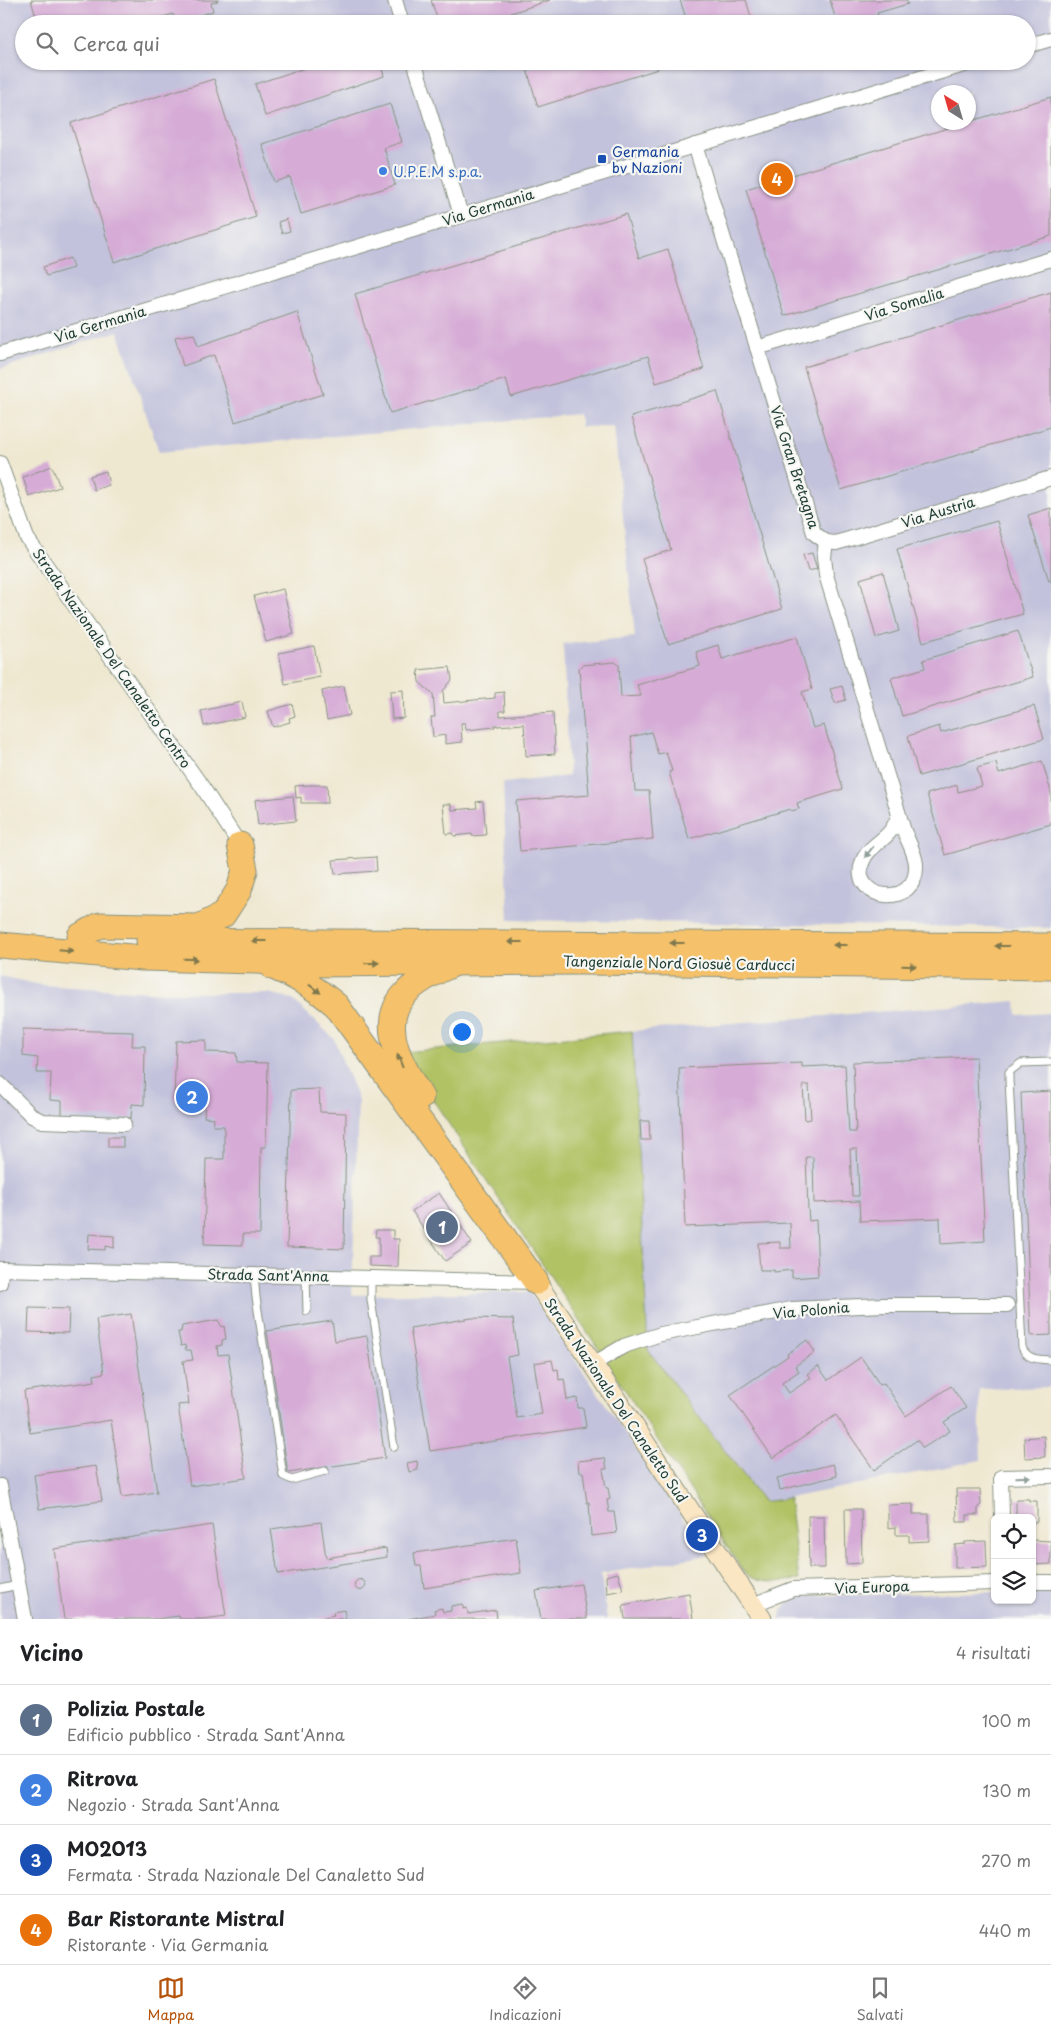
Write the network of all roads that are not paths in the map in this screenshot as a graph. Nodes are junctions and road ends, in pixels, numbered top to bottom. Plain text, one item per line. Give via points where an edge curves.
1 (395, 0) edge
2 (399, 15) edge
3 (1051, 39) edge
4 (1036, 43) edge
5 (417, 70) edge
6 (947, 70) edge
7 (695, 145) junction
8 (461, 215) junction
9 (1051, 259) edge
10 (757, 348) junction
11 (0, 354) edge
12 (0, 463) edge
13 (1051, 478) edge
14 (826, 542) junction
15 (899, 815) junction
16 (240, 845) joint
17 (0, 927) edge
18 (80, 936) junction
19 (0, 944) edge
20 (1051, 946) edge
21 (307, 952) junction
22 (256, 961) junction
23 (458, 962) junction
24 (1045, 968) edge
25 (1051, 1062) edge
26 (0, 1084) edge
27 (124, 1124) dead end
28 (0, 1269) edge
29 (254, 1275) junction
30 (306, 1276) junction
31 (371, 1278) junction
32 (536, 1282) junction
33 (0, 1283) edge
34 (1013, 1305) junction
35 (306, 1311) dead end
36 (1051, 1360) edge
37 (593, 1364) junction
38 (394, 1447) dead end
39 (325, 1471) dead end
40 (1051, 1476) edge
41 (0, 1486) edge
42 (1002, 1514) edge
43 (1036, 1582) edge
44 (1051, 1582) edge
45 (991, 1583) edge
46 (18, 1585) junction
47 (0, 1590) edge
48 (757, 1612) edge
49 (25, 1619) edge

1 - 2 street
3 - 4 street
5 - 8 street
6 - 7 street, Via Germania
7 - 8 street, Via Germania
7 - 10 street, Via Gran Bretagna
8 - 11 street, Via Germania
9 - 10 street, Via Somalia
10 - 14 street, Via Gran Bretagna via 814,533
12 - 16 street, Strada Nazionale Del Canaletto Centro via 27,538
13 - 14 street, Via Austria via 836,543
14 - 15 street, Via Gran Bretagna via 826,575
15 -> 15 street, Via Gran Bretagna via 894,827 870,849 861,866 866,886 882,895 900,894 909,887 916,874 916,862
16 - 18 highway via 245,870 239,890 223,915 199,927 100,925
17 - 18 highway
21 -> 18 highway
19 -> 22 highway via 142,958
20 -> 21 highway, Tangenziale Nord Giosuè Carducci
21 - 22 highway
21 -> 23 highway, Tangenziale Nord Giosuè Carducci
22 -> 32 highway via 298,977 336,1005
23 -> 24 highway, Tangenziale Nord Giosuè Carducci
32 -> 23 highway via 405,1071 395,1047 392,1026 395,1010 404,995 417,984
25 - 34 lane via 1021,1063 1010,1072
26 - 27 street via 32,1116 42,1121
28 - 29 street, Strada Sant'Anna
28 - 33 street
29 - 30 street, Strada Sant'Anna
29 - 39 lane via 283,1476 292,1480
30 - 31 street, Strada Sant'Anna
30 - 35 lane
31 - 32 street, Strada Sant'Anna
31 - 38 lane via 371,1300
32 - 37 main road, Strada Nazionale Del Canaletto Sud
34 - 36 lane via 1025,1353 1029,1357
34 - 37 street, Via Polonia via 792,1308 661,1334 624,1346
37 - 48 main road, Strada Nazionale Del Canaletto Sud
42 -> 40 street via 1001,1477
41 - 46 street
43 - 44 street
45 - 48 street, Via Europa via 793,1589
46 - 47 lane
46 - 49 street

